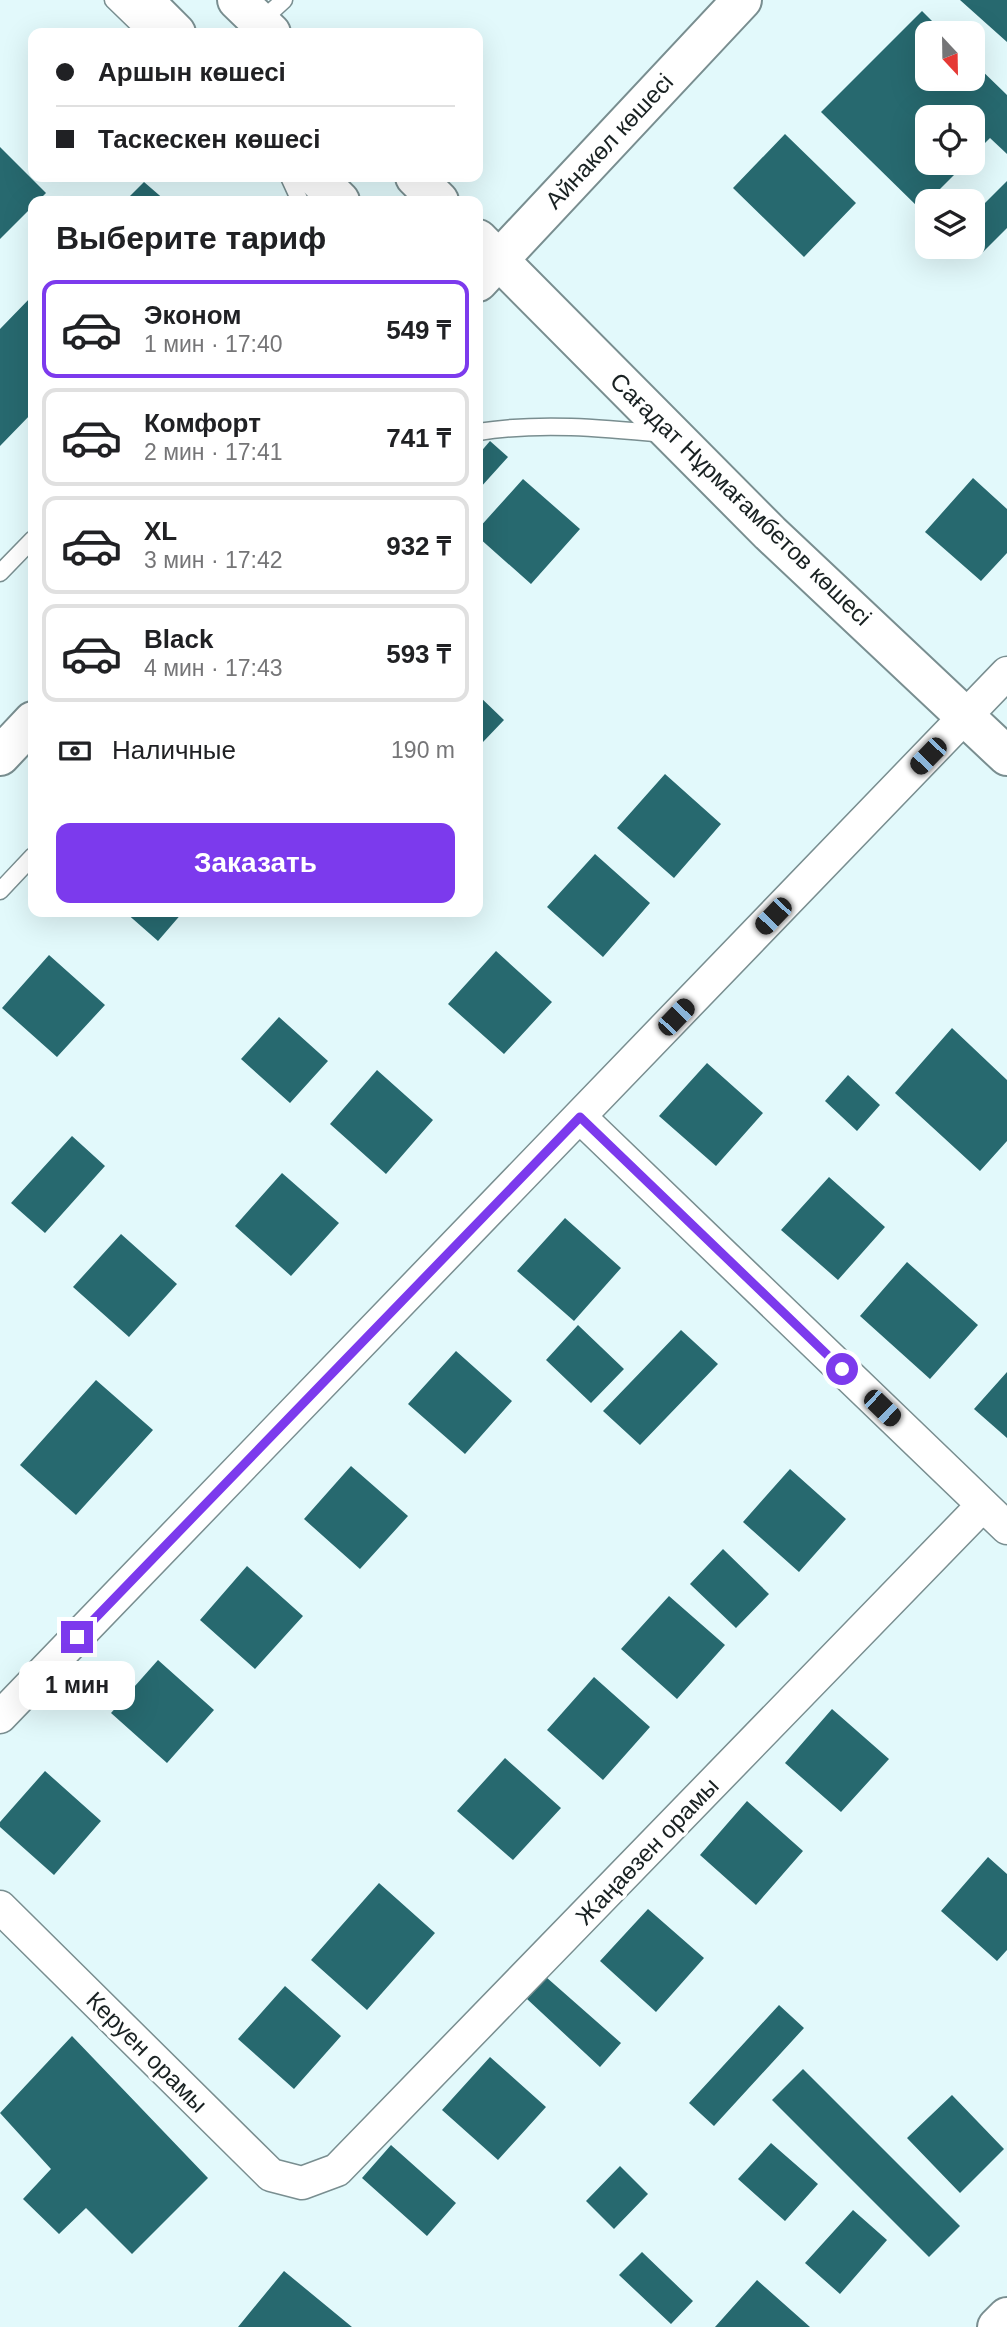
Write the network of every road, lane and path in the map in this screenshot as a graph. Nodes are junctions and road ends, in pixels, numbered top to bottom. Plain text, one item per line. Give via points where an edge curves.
1 (113, 0) edge
2 (143, 0) edge
3 (742, 0) edge
4 (142, 28) edge
5 (171, 28) edge
6 (321, 182) edge
7 (420, 182) edge
8 (335, 196) edge
9 (434, 196) edge
10 (485, 261) edge
11 (483, 431) edge
12 (673, 435) junction
13 (28, 544) edge
14 (0, 573) edge
15 (1007, 673) edge
16 (966, 716) junction
17 (28, 726) edge
18 (0, 756) edge
19 (1007, 756) edge
20 (28, 861) edge
21 (0, 891) edge
22 (580, 1117) junction
23 (983, 1505) junction
24 (1007, 1528) edge
25 (0, 1717) edge
26 (0, 1908) edge
27 (302, 2183) joint
28 (1007, 2317) edge
29 (998, 2327) edge

1 - 4 lane
2 - 5 street
3 - 10 street, Айнакөл көшесі via 561,191
6 - 8 street
7 - 9 street
10 - 12 street, Сағадат Нұрмағамбетов көшесі
11 - 12 lane via 516,426
12 - 16 street, Сағадат Нұрмағамбетов көшесі via 770,533
13 - 14 lane
15 - 16 street
16 - 19 street, Сағадат Нұрмағамбетов көшесі
16 - 22 street
17 - 18 street
20 - 21 lane
22 - 23 street
22 - 25 street
23 - 24 street
23 - 27 street, Жаңаөзен орамы via 337,2170
26 - 27 street, Керуен орамы via 271,2175
28 - 29 street

